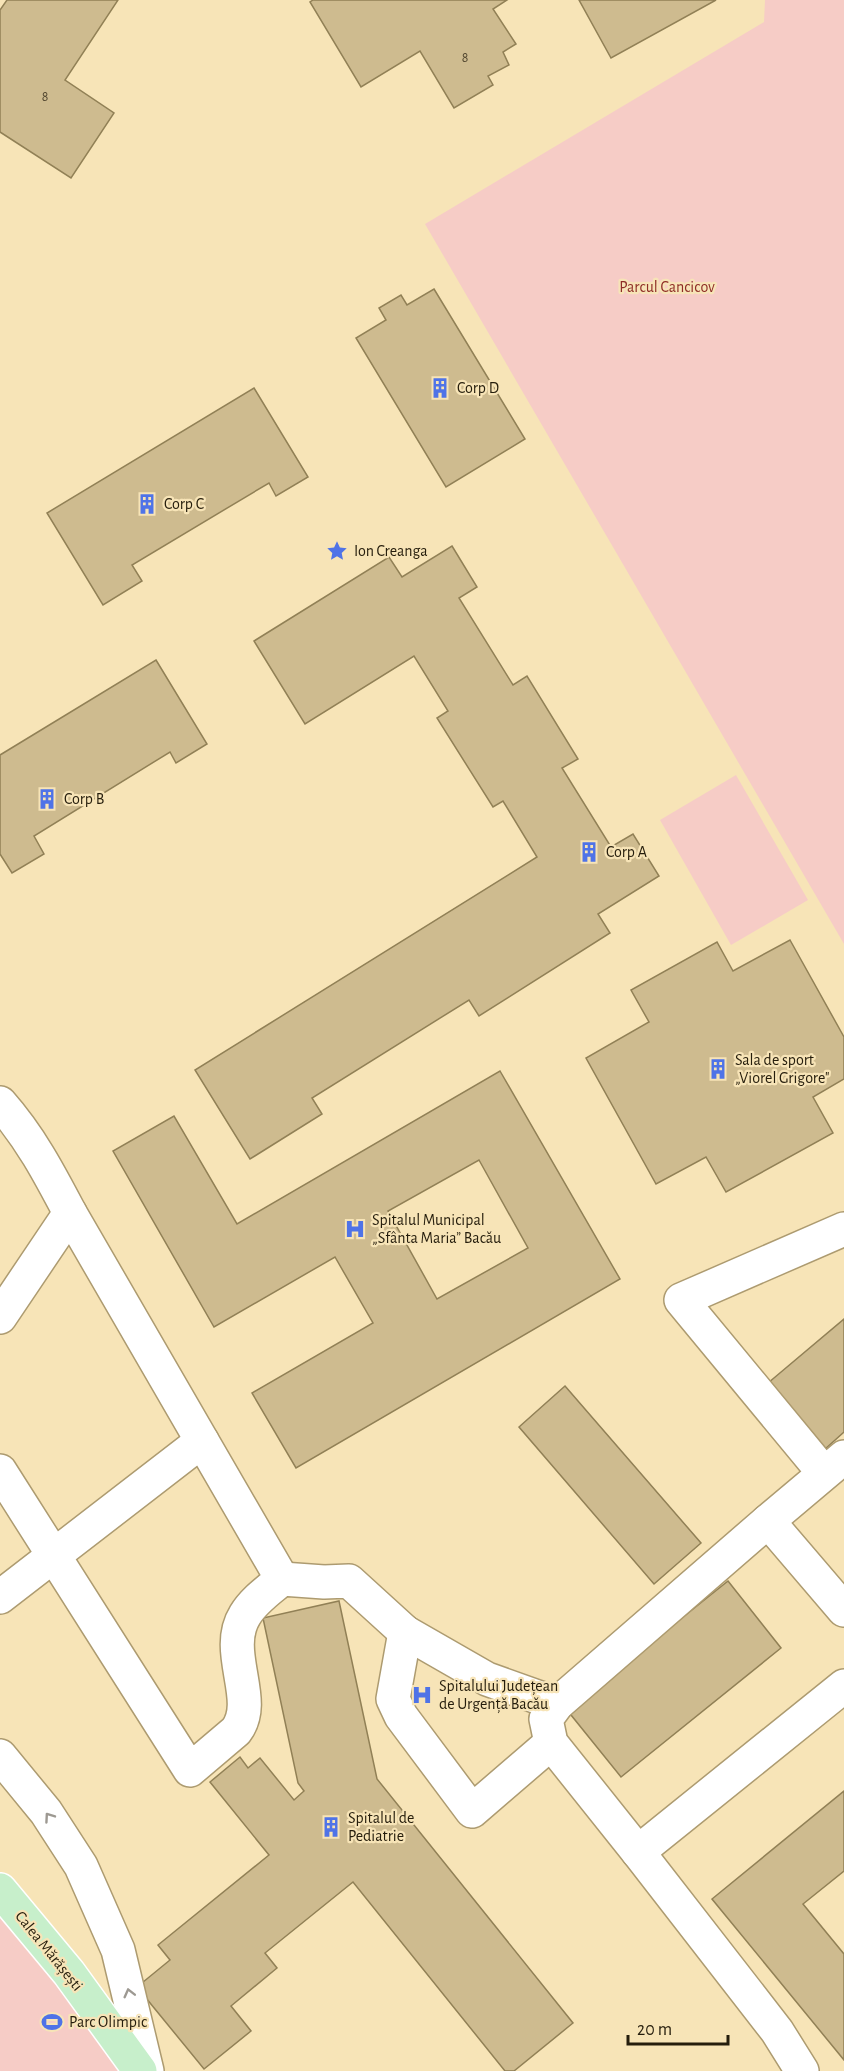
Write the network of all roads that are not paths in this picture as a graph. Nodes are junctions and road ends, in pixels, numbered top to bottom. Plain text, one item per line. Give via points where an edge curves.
1 (0, 1103) edge
2 (70, 1212) junction
3 (844, 1229) edge
4 (0, 1317) edge
5 (202, 1441) junction
6 (834, 1465) edge
7 (0, 1472) edge
8 (768, 1521) junction
9 (54, 1556) junction
10 (282, 1579) junction
11 (0, 1597) edge
12 (844, 1610) edge
13 (405, 1632) junction
14 (844, 1686) edge
15 (556, 1704) junction
16 (551, 1743) junction
17 (0, 1756) edge
18 (638, 1852) junction
19 (0, 1890) edge
20 (140, 2071) edge
21 (147, 2071) edge
22 (802, 2071) edge

1 - 2 lane via 42,1159
2 - 4 lane
2 - 5 lane
3 - 6 lane via 681,1300
5 - 9 lane
5 - 10 lane
6 - 8 lane
7 - 9 lane
8 - 12 lane
8 - 15 lane
9 - 10 lane via 190,1770 242,1724 244,1702 237,1634 245,1615
9 - 11 lane
10 - 13 lane via 349,1581
13 - 15 lane via 487,1679
13 - 16 lane via 393,1699 401,1716 472,1811
14 - 18 lane
15 - 16 lane via 546,1719
16 - 18 lane
21 -> 17 lane via 118,1950 81,1866 46,1812
18 - 22 lane via 777,2031
19 - 20 main road, Calea Mărășești via 69,1973

